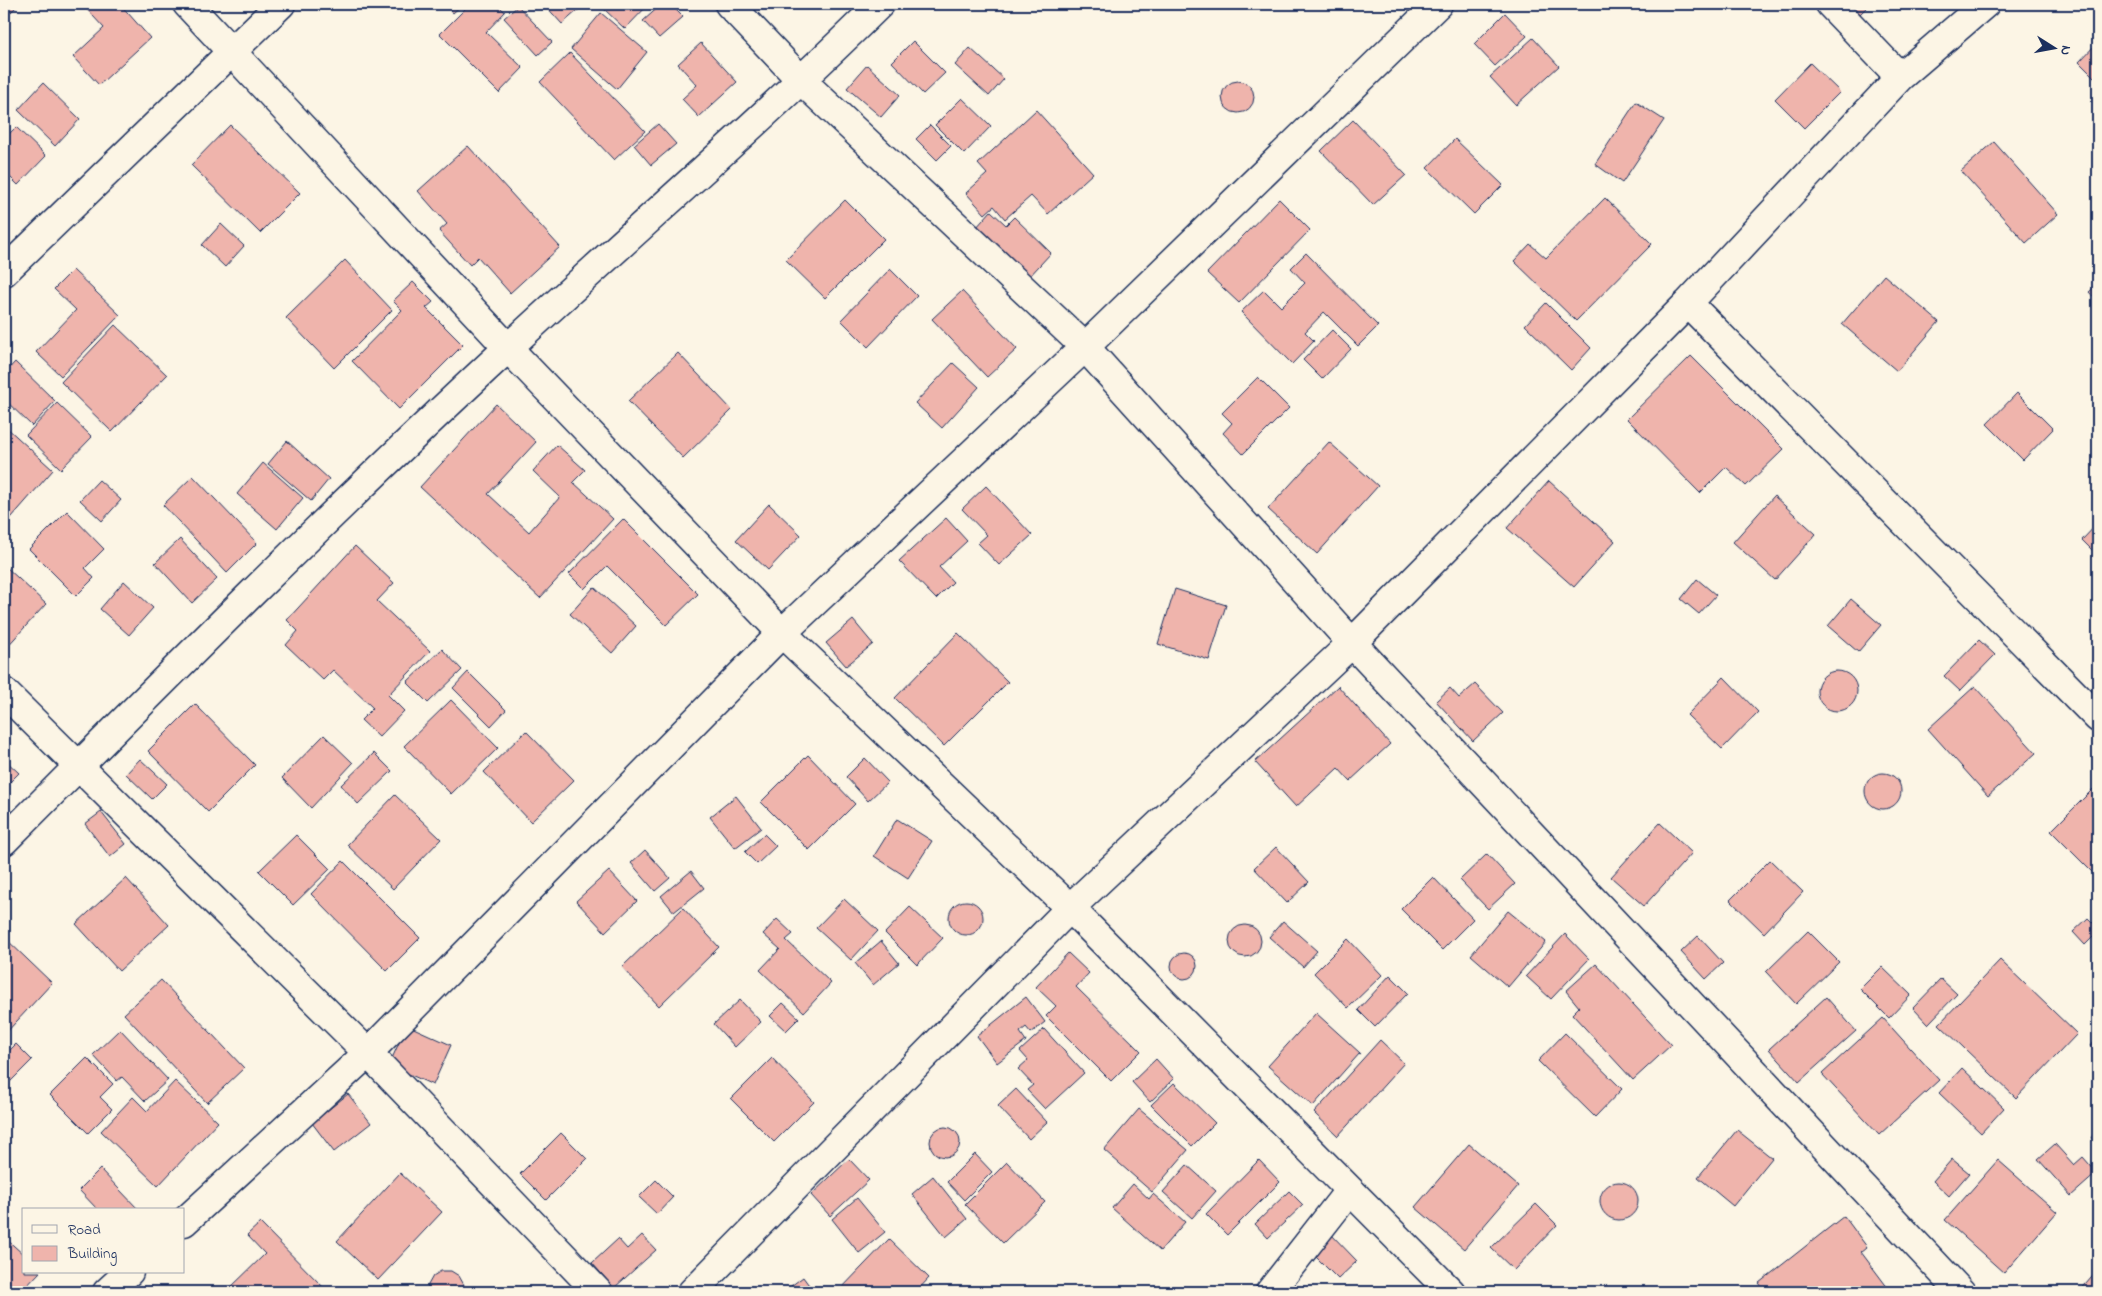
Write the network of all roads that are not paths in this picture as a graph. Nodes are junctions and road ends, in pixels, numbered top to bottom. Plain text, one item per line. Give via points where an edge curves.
1 (187, 4) edge
2 (281, 4) edge
3 (729, 4) edge
4 (880, 4) edge
5 (1438, 4) edge
6 (1830, 4) edge
7 (1985, 4) edge
8 (231, 52) junction
9 (1900, 77) junction
10 (802, 81) junction
11 (4, 272) edge
12 (1688, 304) junction
13 (1085, 347) junction
14 (508, 348) junction
15 (782, 633) junction
16 (1352, 643) junction
17 (4, 692) edge
18 (2098, 718) edge
19 (78, 766) junction
20 (4, 841) edge
21 (1070, 908) junction
22 (368, 1053) junction
23 (1349, 1191) junction
24 (185, 1221) edge
25 (127, 1274) edge
26 (107, 1292) edge
27 (598, 1292) edge
28 (692, 1292) edge
29 (1270, 1292) edge
30 (1451, 1292) edge
31 (1961, 1292) edge

1 - 8 street
2 - 8 street
3 - 10 street
4 - 10 street
5 - 13 street
6 - 9 street
7 - 9 street
8 - 11 street
8 - 14 street
9 - 12 street
10 - 13 street
10 - 14 street
12 - 16 street
12 - 18 street
13 - 15 street
13 - 16 street
14 - 15 street
14 - 19 street via 291,554
15 - 21 street
15 - 22 street
16 - 21 street
16 - 31 street
17 - 19 street
19 - 20 street
19 - 22 street
21 - 23 street
21 - 28 street
22 - 24 street
22 - 27 street
23 - 29 street
23 - 30 street
25 - 26 street

